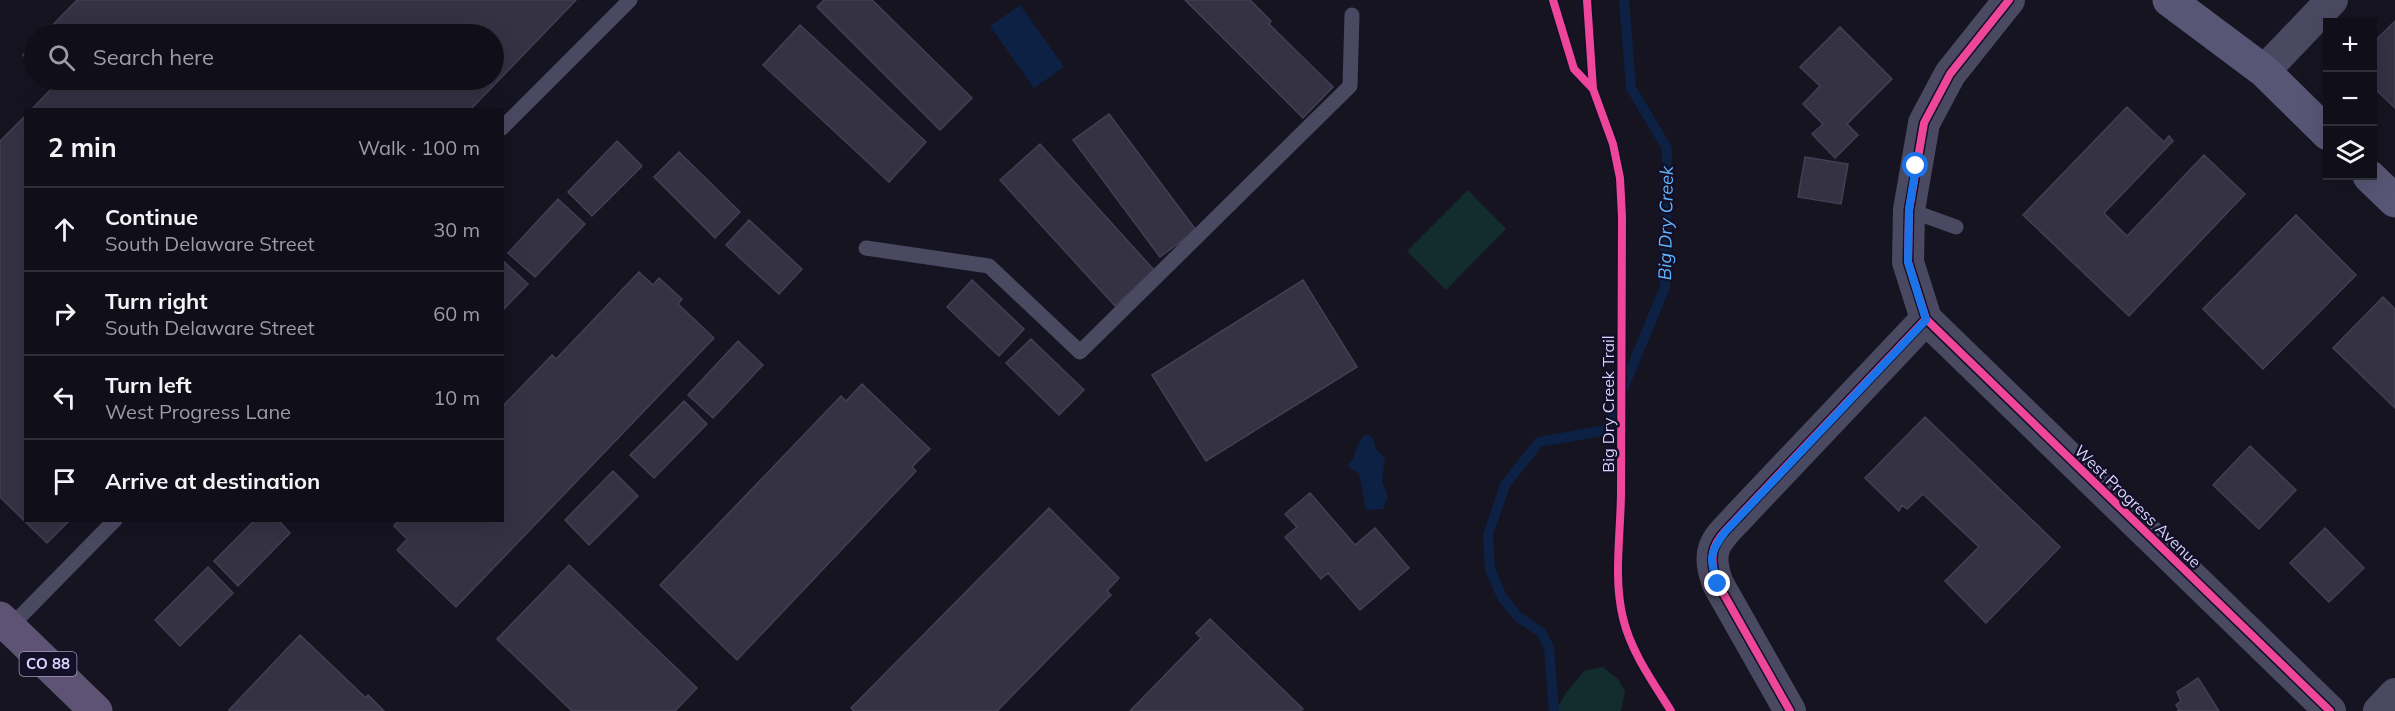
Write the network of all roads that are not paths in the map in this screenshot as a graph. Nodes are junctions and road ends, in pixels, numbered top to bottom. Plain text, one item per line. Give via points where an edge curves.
1 (630, 0) edge
2 (2009, 0) edge
3 (2169, 0) edge
4 (2332, 0) edge
5 (2188, 10) edge
6 (1352, 15) dead end
7 (2264, 71) junction
8 (504, 127) edge
9 (2323, 129) edge
10 (2373, 180) edge
11 (2395, 201) edge
12 (1909, 210) junction
13 (1956, 226) dead end
14 (866, 248) dead end
15 (1926, 320) junction
16 (113, 522) edge
17 (5, 622) edge
18 (2395, 694) edge
19 (96, 711) edge
20 (1790, 711) edge
21 (2330, 711) edge
22 (2379, 711) edge

1 - 8 lane
2 - 12 street via 1950,74 1923,123
3 - 5 street
4 - 7 street
5 - 7 street
6 - 14 lane via 1350,86 1080,352 989,266
7 - 9 street
10 - 11 street
12 - 13 lane
12 - 15 street via 1908,262
15 - 20 street via 1745,510 1712,553 1711,567 1718,584
15 - 21 street, West Progress Avenue
16 - 17 lane
17 - 19 main road, CO 88
18 - 22 street

